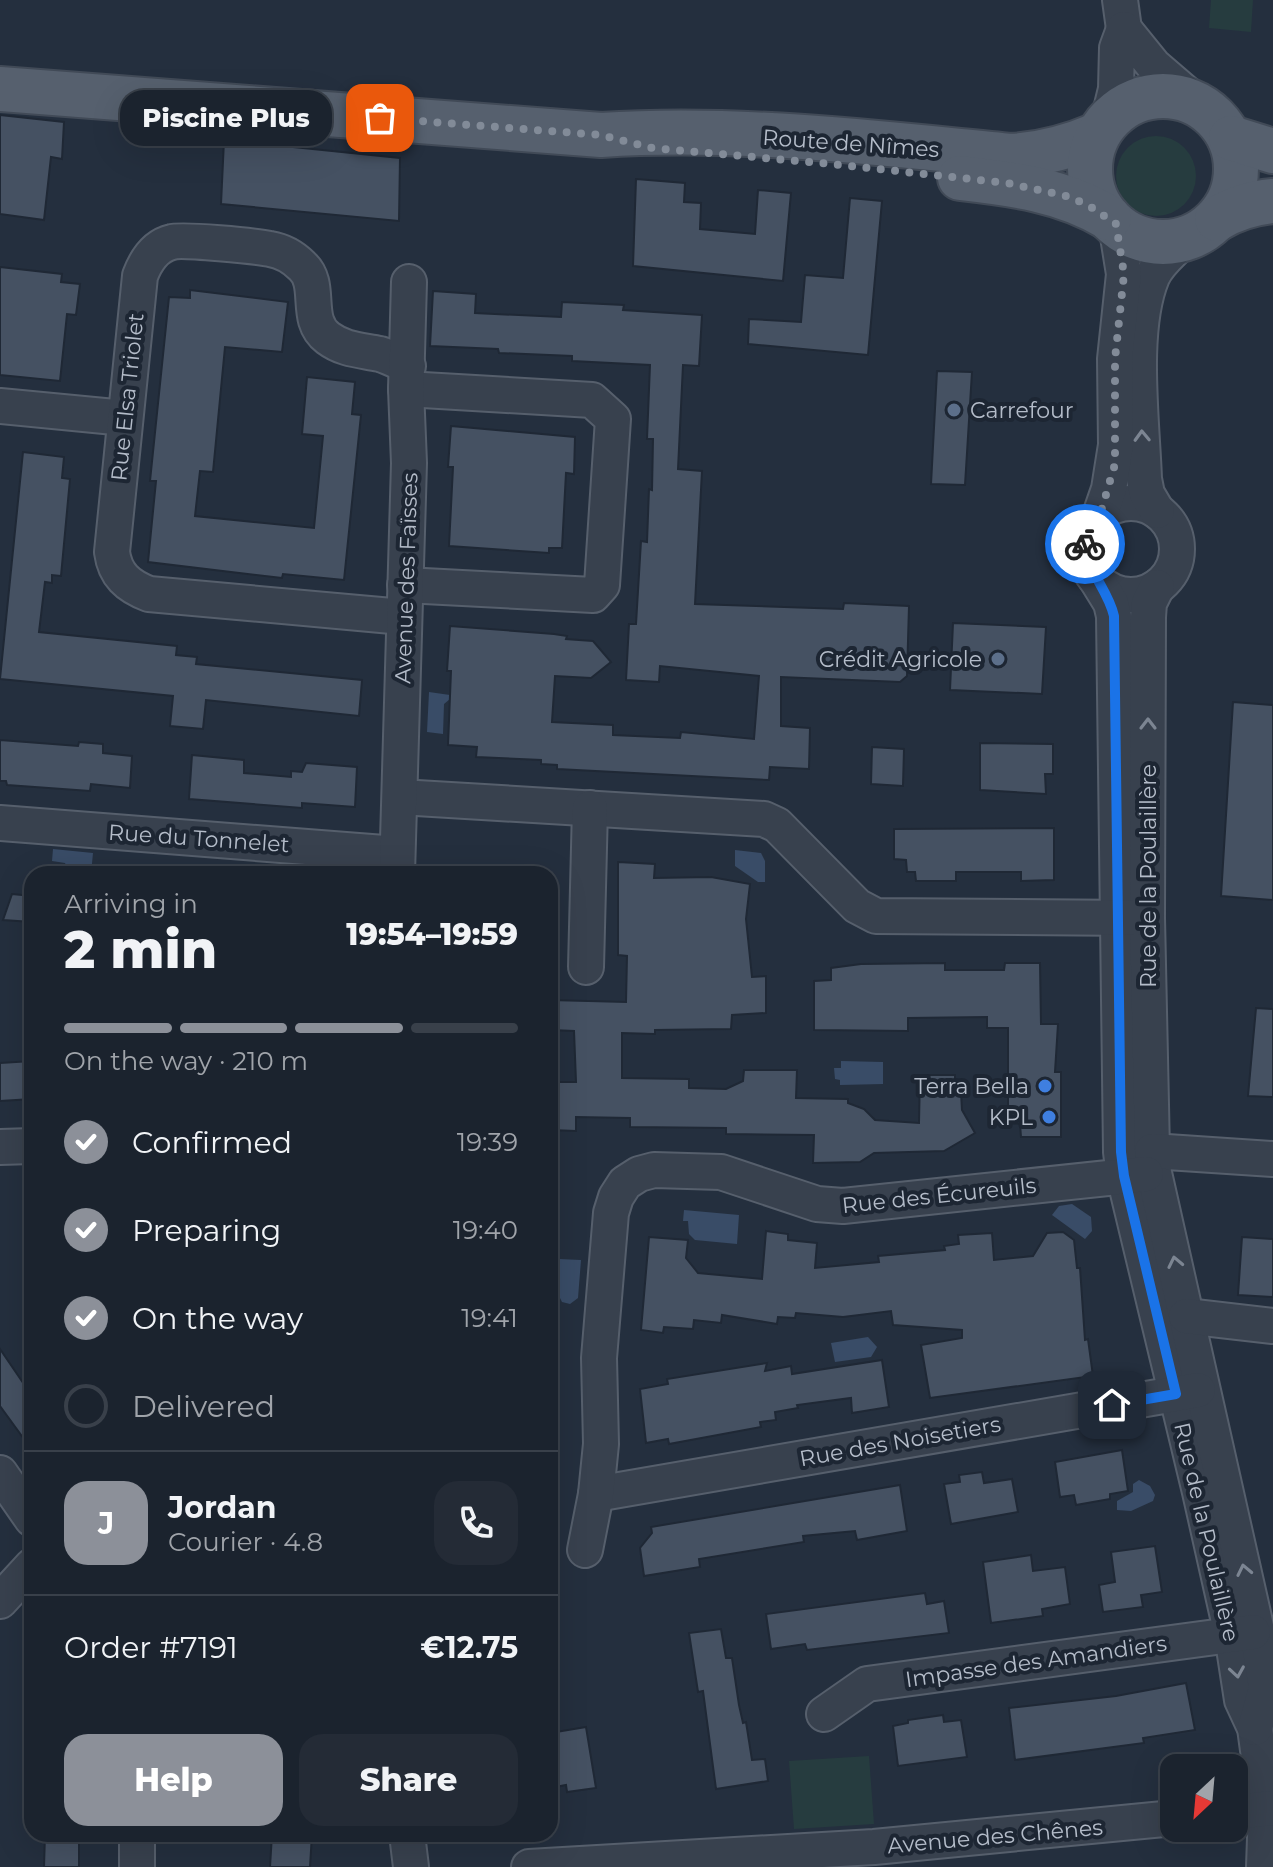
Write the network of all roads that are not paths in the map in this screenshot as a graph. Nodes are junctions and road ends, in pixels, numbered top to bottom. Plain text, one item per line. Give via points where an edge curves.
1 (1122, 14) edge
2 (0, 89) edge
3 (1197, 103) junction
4 (1103, 127) junction
5 (601, 135) junction
6 (1231, 138) junction
7 (1273, 151) edge
8 (1273, 201) edge
9 (1112, 221) junction
10 (1200, 229) junction
11 (409, 282) dead end
12 (407, 377) junction
13 (0, 406) edge
14 (125, 418) junction
15 (1157, 511) junction
16 (1100, 515) junction
17 (1095, 577) junction
18 (1157, 587) junction
19 (404, 601) junction
20 (400, 797) junction
21 (590, 808) junction
22 (0, 823) edge
23 (397, 864) edge
24 (1132, 918) junction
25 (586, 967) dead end
26 (24, 1146) edge
27 (0, 1147) edge
28 (1273, 1159) edge
29 (1143, 1167) junction
30 (1186, 1316) junction
31 (1273, 1326) edge
32 (1190, 1391) junction
33 (0, 1473) edge
34 (596, 1494) junction
35 (24, 1508) edge
36 (585, 1550) dead end
37 (24, 1575) edge
38 (0, 1601) edge
39 (1244, 1633) junction
40 (824, 1714) dead end
41 (1258, 1810) edge
42 (1160, 1820) edge
43 (137, 1842) edge
44 (408, 1842) edge
45 (873, 1857) edge
46 (137, 1867) edge
47 (411, 1867) edge
48 (529, 1867) edge
49 (544, 1867) edge
50 (1264, 1867) edge

1 - 3 street via 1154,66
1 - 4 street via 1116,89
2 - 5 main road, Route de Nîmes
3 - 4 main road via 1151,96 1128,104
3 - 6 main road
4 - 5 main road, Route de Nîmes via 1074,145 1012,156 822,139 654,131
4 - 9 main road via 1091,156 1090,178 1096,200
5 - 9 main road, Route de Nîmes via 652,148 1007,183 1066,196
6 - 7 main road
6 - 10 main road via 1236,181 1229,201
8 - 10 main road via 1233,209
9 - 10 main road via 1143,239 1163,242
9 - 16 street, Rue de la Poulaillère via 1124,274 1115,359 1116,445
15 -> 10 street, Rue de la Poulaillère via 1144,479 1140,372 1145,307 1162,261
11 - 12 street, Avenue des Faïsses
12 - 14 street, Rue Elsa Triolet via 381,355 339,345 325,336 316,324 306,268 290,256 272,249 174,241 152,254 140,276
12 - 19 street, Avenue des Faïsses
12 - 19 street via 592,400 613,419 602,585 593,595
13 - 14 street
14 - 19 street, Rue Elsa Triolet via 112,552 121,578 134,589 149,594
15 - 16 street via 1128,503
15 - 18 street, Rue de la Poulaillère via 1167,520 1177,548 1175,563
16 - 17 street, Rue de la Poulaillère via 1085,545
17 - 18 street via 1131,595
17 - 24 street, Rue de la Poulaillère via 1114,616
24 -> 18 street, Rue de la Poulaillère via 1149,603
19 - 20 street, Avenue des Faïsses
20 - 21 street
20 - 23 street, Avenue des Faïsses
21 - 24 street via 764,819 777,825 857,906 876,916
21 - 25 street
22 - 23 street, Rue du Tonnelet
24 - 29 street, Rue de la Poulaillère via 1121,1152
26 - 27 street
28 - 29 street, Rue des Écureuils
30 -> 29 street, Rue de la Poulaillère
29 - 32 street, Rue de la Poulaillère
29 - 34 street, Rue des Écureuils via 843,1206 817,1204 721,1172 639,1174 625,1183 611,1213 599,1358
30 - 31 street
30 - 32 street, Rue de la Poulaillère
32 - 34 street, Rue des Noisetiers
32 - 39 street, Rue de la Poulaillère
33 - 35 street
34 - 36 street, Rue des Écureuils
37 - 38 street
39 - 40 street, Impasse des Amandiers via 867,1684
39 - 41 street, Rue de la Poulaillère via 1266,1688 1255,1728
41 - 50 street, Rue de la Poulaillère
42 - 45 street, Avenue des Chênes
43 - 46 street
44 - 47 street
45 - 49 street, Avenue des Chênes
48 - 49 street, Avenue des Chênes

